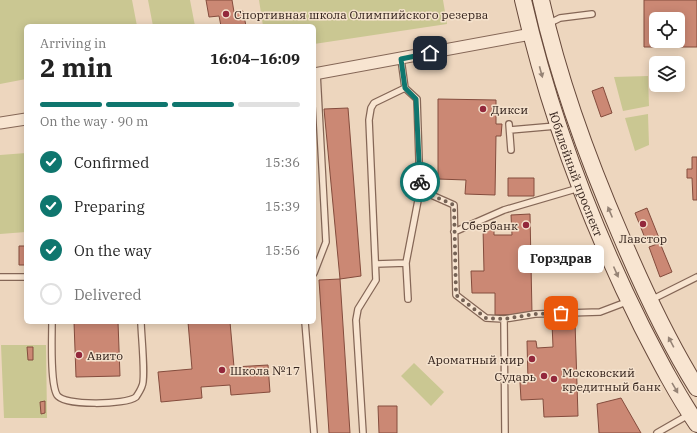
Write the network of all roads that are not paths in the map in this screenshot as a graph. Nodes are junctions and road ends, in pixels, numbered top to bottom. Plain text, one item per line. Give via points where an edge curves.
1 (523, 0) edge
2 (541, 0) edge
3 (592, 14) dead end
4 (546, 24) junction
5 (531, 34) junction
6 (401, 59) junction
7 (316, 74) edge
8 (405, 88) junction
9 (24, 119) edge
10 (0, 123) edge
11 (559, 126) junction
12 (511, 150) dead end
13 (581, 188) junction
14 (420, 190) junction
15 (454, 232) junction
16 (406, 263) junction
17 (376, 264) junction
18 (316, 268) edge
19 (0, 277) edge
20 (24, 277) edge
21 (697, 277) edge
22 (408, 299) dead end
23 (629, 301) junction
24 (649, 301) junction
25 (504, 319) junction
26 (52, 324) edge
27 (141, 324) edge
28 (305, 324) edge
29 (697, 388) edge
30 (694, 419) edge
31 (314, 433) edge
32 (363, 433) edge
33 (505, 433) edge
34 (657, 433) edge

1 - 5 main road, Юбилейный проспект
2 - 4 main road, Юбилейный проспект
3 - 4 lane via 560,18
24 -> 4 main road, Юбилейный проспект via 601,190 572,110
5 - 6 street
5 -> 11 main road, Юбилейный проспект
6 - 7 street
6 - 8 lane
7 - 18 lane via 326,242
8 - 14 lane via 416,99
8 - 17 lane via 374,104 369,120
9 - 10 street
11 - 12 lane via 509,127
11 - 13 main road, Юбилейный проспект
13 - 15 lane via 504,210
13 -> 23 main road, Юбилейный проспект
14 - 15 lane via 454,205
14 - 16 lane
15 - 25 lane via 456,295 486,318
16 - 17 lane
16 - 22 lane
17 - 32 lane via 376,280 358,309 356,320
19 - 20 lane
21 - 24 lane
23 - 25 lane via 600,312 535,314
23 -> 30 main road, Юбилейный проспект
29 -> 24 main road, Юбилейный проспект
25 - 33 lane
26 - 27 lane via 53,379 56,395 66,402 83,403 123,402 136,397 143,384
28 - 31 lane
30 - 34 lane

